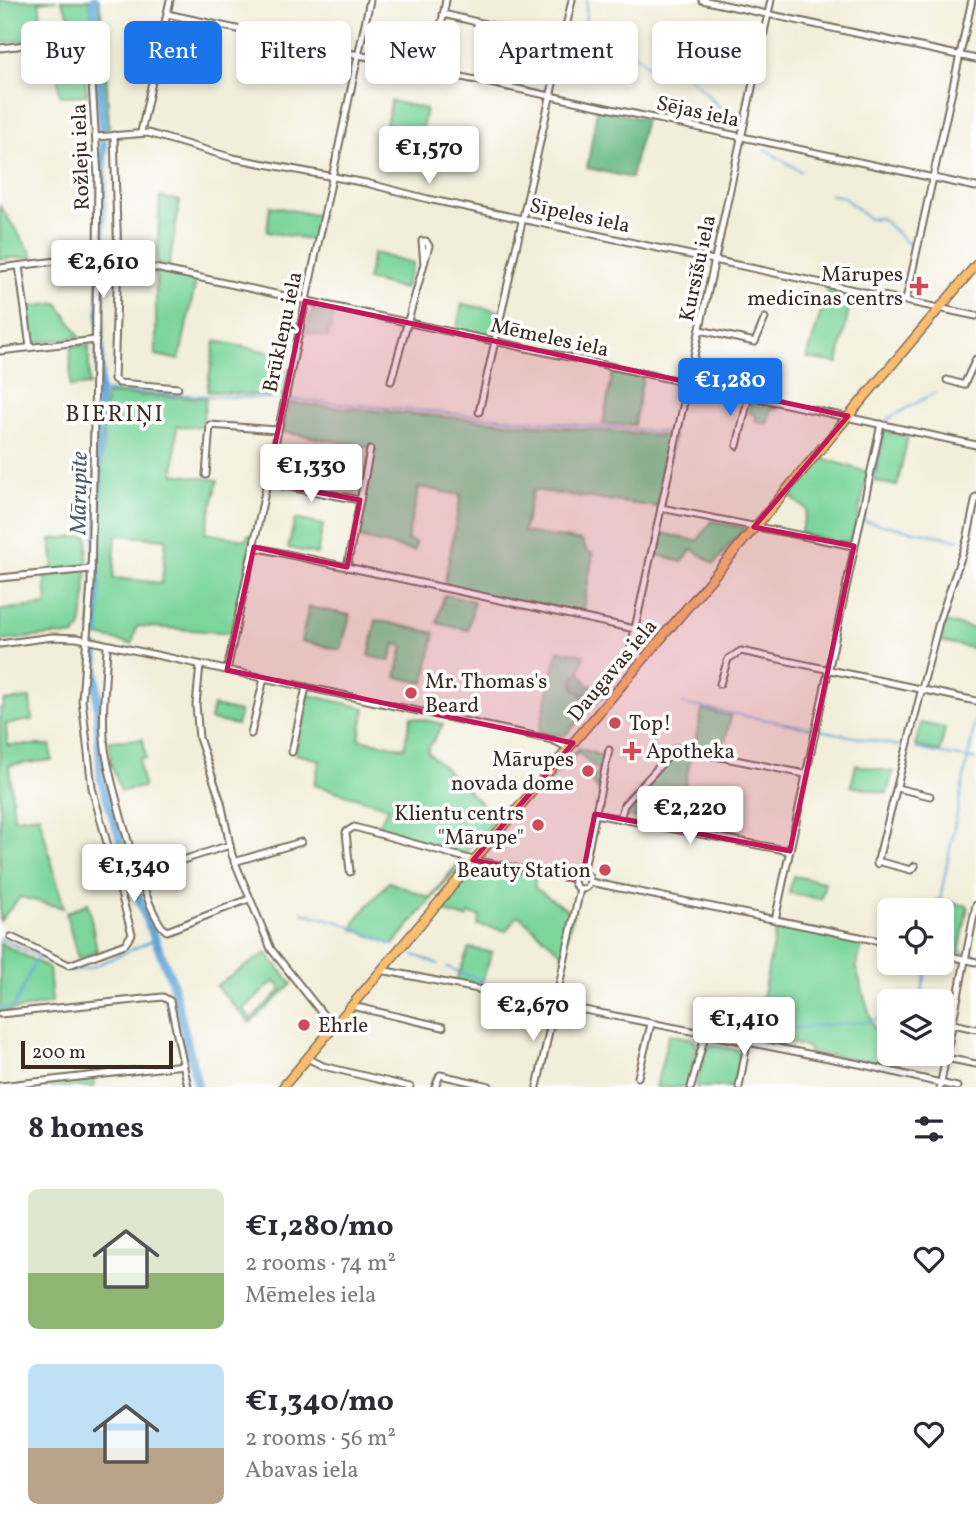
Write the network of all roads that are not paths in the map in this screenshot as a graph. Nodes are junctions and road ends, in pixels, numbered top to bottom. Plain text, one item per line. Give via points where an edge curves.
1 (170, 0) edge
2 (370, 0) edge
3 (446, 0) edge
4 (572, 0) edge
5 (702, 0) edge
6 (771, 0) edge
7 (972, 0) edge
8 (167, 14) junction
9 (443, 14) junction
10 (768, 15) junction
11 (442, 21) edge
12 (474, 21) edge
13 (567, 21) edge
14 (0, 48) edge
15 (358, 55) junction
16 (365, 56) edge
17 (959, 56) junction
18 (976, 60) edge
19 (460, 77) edge
20 (552, 84) edge
21 (549, 95) junction
22 (141, 132) junction
23 (114, 135) junction
24 (742, 136) junction
25 (96, 137) junction
26 (936, 165) junction
27 (331, 178) junction
28 (933, 178) junction
29 (944, 180) junction
30 (976, 187) edge
31 (522, 218) junction
32 (97, 256) junction
33 (118, 260) junction
34 (715, 260) junction
35 (424, 264) dead end
36 (976, 265) edge
37 (19, 266) junction
38 (0, 268) edge
39 (906, 300) junction
40 (305, 301) junction
41 (940, 307) junction
42 (976, 316) edge
43 (765, 318) dead end
44 (405, 323) junction
45 (700, 330) junction
46 (96, 340) junction
47 (495, 342) junction
48 (30, 347) junction
49 (0, 351) edge
50 (976, 359) edge
51 (947, 380) dead end
52 (391, 381) dead end
53 (688, 382) junction
54 (178, 388) dead end
55 (749, 396) junction
56 (479, 412) dead end
57 (848, 416) junction
58 (881, 424) junction
59 (277, 430) junction
60 (976, 445) edge
61 (737, 446) dead end
62 (370, 450) dead end
63 (206, 475) dead end
64 (267, 483) junction
65 (976, 497) edge
66 (360, 500) junction
67 (661, 508) junction
68 (754, 527) junction
69 (854, 546) junction
70 (254, 547) junction
71 (347, 567) junction
72 (91, 569) junction
73 (0, 578) edge
74 (635, 629) junction
75 (85, 640) junction
76 (0, 644) edge
77 (107, 645) junction
78 (643, 660) junction
79 (200, 665) junction
80 (227, 670) junction
81 (827, 671) junction
82 (264, 678) junction
83 (720, 684) dead end
84 (306, 687) junction
85 (922, 690) junction
86 (976, 701) edge
87 (251, 734) dead end
88 (568, 748) junction
89 (609, 750) dead end
90 (292, 752) dead end
91 (805, 774) junction
92 (897, 788) junction
93 (930, 796) dead end
94 (595, 814) junction
95 (620, 819) junction
96 (301, 842) dead end
97 (230, 845) junction
98 (790, 851) junction
99 (473, 860) junction
100 (234, 862) junction
101 (915, 866) dead end
102 (350, 872) dead end
103 (583, 873) junction
104 (139, 874) junction
105 (574, 879) junction
106 (590, 882) junction
107 (580, 889) junction
108 (249, 899) junction
109 (976, 905) edge
110 (775, 920) junction
111 (10, 937) dead end
112 (877, 941) edge
113 (954, 957) edge
114 (966, 960) junction
115 (976, 962) edge
116 (381, 970) junction
117 (555, 1004) junction
118 (352, 1006) junction
119 (0, 1014) edge
120 (954, 1019) edge
121 (651, 1024) junction
122 (954, 1024) edge
123 (333, 1027) junction
124 (443, 1027) dead end
125 (976, 1029) edge
126 (705, 1035) junction
127 (747, 1044) junction
128 (307, 1058) junction
129 (954, 1060) edge
130 (976, 1064) edge
131 (184, 1065) junction
132 (945, 1066) edge
133 (638, 1077) dead end
134 (941, 1085) edge
135 (0, 1086) edge
136 (188, 1087) edge
137 (283, 1087) edge
138 (410, 1087) edge
139 (435, 1087) edge
140 (489, 1087) edge
141 (537, 1087) edge
142 (691, 1087) edge
143 (739, 1087) edge
144 (957, 1087) edge

1 - 8 street
2 - 15 street, Brūkleņu iela
3 - 9 street
4 - 13 street
5 - 10 street
6 - 10 street, Kursīšu iela
7 - 17 street
8 - 15 street, Sējas iela
8 - 22 street
9 - 11 street
9 - 12 street
10 - 17 street
10 - 24 street, Kursīšu iela
14 - 25 street, Rožleju iela via 83,40 90,51
15 - 16 street, Sējas iela
15 - 27 street, Brūkleņu iela
17 - 18 street
17 - 26 street
19 - 21 street, Sējas iela
20 - 21 street
21 - 24 street, Sējas iela
21 - 31 street
22 - 23 street, Sīpeles iela
22 - 27 street, Sīpeles iela via 233,158
23 - 25 street, Sīpeles iela
23 - 33 street
24 - 28 street, Sējas iela
24 - 34 street, Kursīšu iela
25 - 32 street, Rožleju iela
26 - 28 street
26 - 29 street
27 - 31 street, Sīpeles iela
27 - 40 street, Brūkleņu iela
28 - 29 street, Sējas iela
28 - 39 street
29 - 30 street, Sējas iela
31 - 34 street, Sīpeles iela
31 - 47 street
32 - 37 street
32 - 46 street, Rožleju iela
33 - 40 street, Mēmeles iela
33 - 54 street via 114,379
34 - 39 street, Sīpeles iela
34 - 45 street, Kursīšu iela
35 - 44 street
36 - 41 main road, Daugavas iela
37 - 38 street
37 - 48 street
39 - 41 street, Sīpeles iela
40 - 44 street, Mēmeles iela
40 - 59 street, Brūkleņu iela
41 - 42 street, Sīpeles iela
41 - 57 main road, Daugavas iela
43 - 45 street via 755,342
44 - 47 street, Mēmeles iela
44 - 52 street
45 - 53 street, Kursīšu iela
46 - 48 street
46 - 72 street, Rožleju iela
47 - 53 street, Mēmeles iela
47 - 56 street
48 - 49 street
50 - 51 street via 964,385
53 - 55 street, Mēmeles iela
53 - 67 street, Kursīšu iela
55 - 57 street, Mēmeles iela
55 - 61 street
57 - 58 street, Mēmeles iela
57 - 68 main road, Daugavas iela
58 - 60 street, Mēmeles iela
58 - 69 street
59 - 63 street via 210,425
59 - 64 street, Brūkleņu iela
62 - 66 street
64 - 66 street
64 - 70 street, Brūkleņu iela
65 - 85 street
66 - 71 street
67 - 68 street
67 - 74 street, Kursīšu iela
68 - 69 street
68 - 78 main road, Daugavas iela
69 - 81 street
70 - 71 street
70 - 80 street, Brūkleņu iela
71 - 74 street
72 - 73 street
72 - 75 street, Rožleju iela
74 - 78 street, Kursīšu iela via 631,650
75 - 76 street via 52,637
75 - 77 street
75 - 111 street, Rožleju iela via 82,700 87,764 131,937 125,944 69,965
77 - 79 street
77 - 104 street via 105,745
78 - 88 main road, Daugavas iela
79 - 80 street
79 - 97 street via 199,738
80 - 82 street
81 - 83 street via 741,651 728,659
81 - 85 street
81 - 91 street
82 - 84 street
82 - 87 street
84 - 88 street via 553,740
84 - 90 street
85 - 86 street
85 - 92 street
88 - 99 main road, Daugavas iela
89 - 94 street
91 - 95 street via 676,748 624,804
91 - 98 street
92 - 93 street
92 - 101 street via 877,862 911,870
94 - 95 street
94 - 103 street
95 - 98 street
96 - 100 street
97 - 100 street
97 - 104 street
98 - 110 street
99 - 102 street via 354,827 346,832
99 - 105 street
99 - 116 main road, Daugavas iela
100 - 108 street
103 - 105 street
103 - 106 street
104 - 108 street via 151,909 167,931
105 - 107 street
106 - 107 street
106 - 110 street
107 - 117 street
108 - 123 street via 271,949
109 - 114 street
110 - 112 street
113 - 114 street
114 - 115 street
114 - 120 street
116 - 117 street
116 - 118 main road, Daugavas iela
117 - 121 street
117 - 141 street
118 - 123 main road, Daugavas iela
118 - 124 street
119 - 131 street via 163,997 170,1001
121 - 126 street
121 - 133 street
122 - 125 street
123 - 128 main road, Daugavas iela
126 - 127 street
126 - 142 street
127 - 134 street
127 - 143 street
128 - 137 main road, Daugavas iela
128 - 138 street
129 - 130 street
131 - 135 street
131 - 136 street
132 - 134 street
134 - 144 street
139 - 140 street via 440,1075

